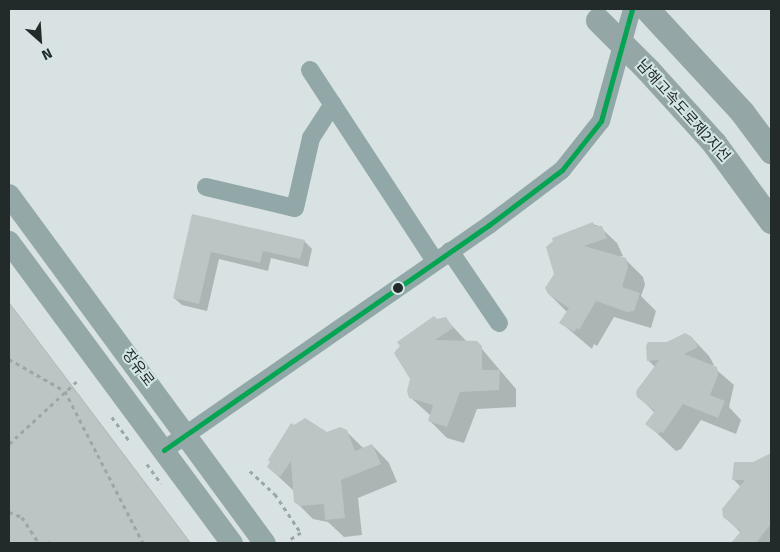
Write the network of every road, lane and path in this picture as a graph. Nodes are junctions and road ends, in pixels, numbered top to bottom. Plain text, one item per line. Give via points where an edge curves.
1 (632, 9) edge
2 (647, 9) edge
3 (592, 14) edge
4 (310, 70) dead end
5 (333, 104) junction
6 (771, 151) edge
7 (206, 187) dead end
8 (9, 195) edge
9 (771, 221) edge
10 (9, 242) edge
11 (443, 256) junction
12 (499, 323) dead end
13 (9, 359) edge
14 (77, 381) dead end
15 (65, 391) junction
16 (112, 417) dead end
17 (187, 433) junction
18 (129, 440) dead end
19 (9, 444) edge
20 (155, 457) junction
21 (250, 470) dead end
22 (161, 483) dead end
23 (9, 512) edge
24 (290, 540) dead end
25 (39, 543) edge
26 (143, 543) edge
27 (232, 543) edge
28 (265, 543) edge

1 - 11 street via 601,121 562,170
2 - 6 highway via 742,112
3 - 9 highway, 남해고속도로제2지선, bridge via 714,142
4 - 5 street
5 - 7 street via 311,138 295,208
5 - 11 street
8 - 17 main road, 장유로
10 - 20 main road, 장유로
11 - 12 street
11 - 17 street
13 - 15 path
14 - 15 path
15 - 19 path
15 - 26 path
16 - 18 path
17 - 20 street
17 - 28 main road, 장유로
20 - 22 path
20 - 27 main road, 장유로
21 - 24 path via 275,494 301,533
23 - 25 path via 22,517

